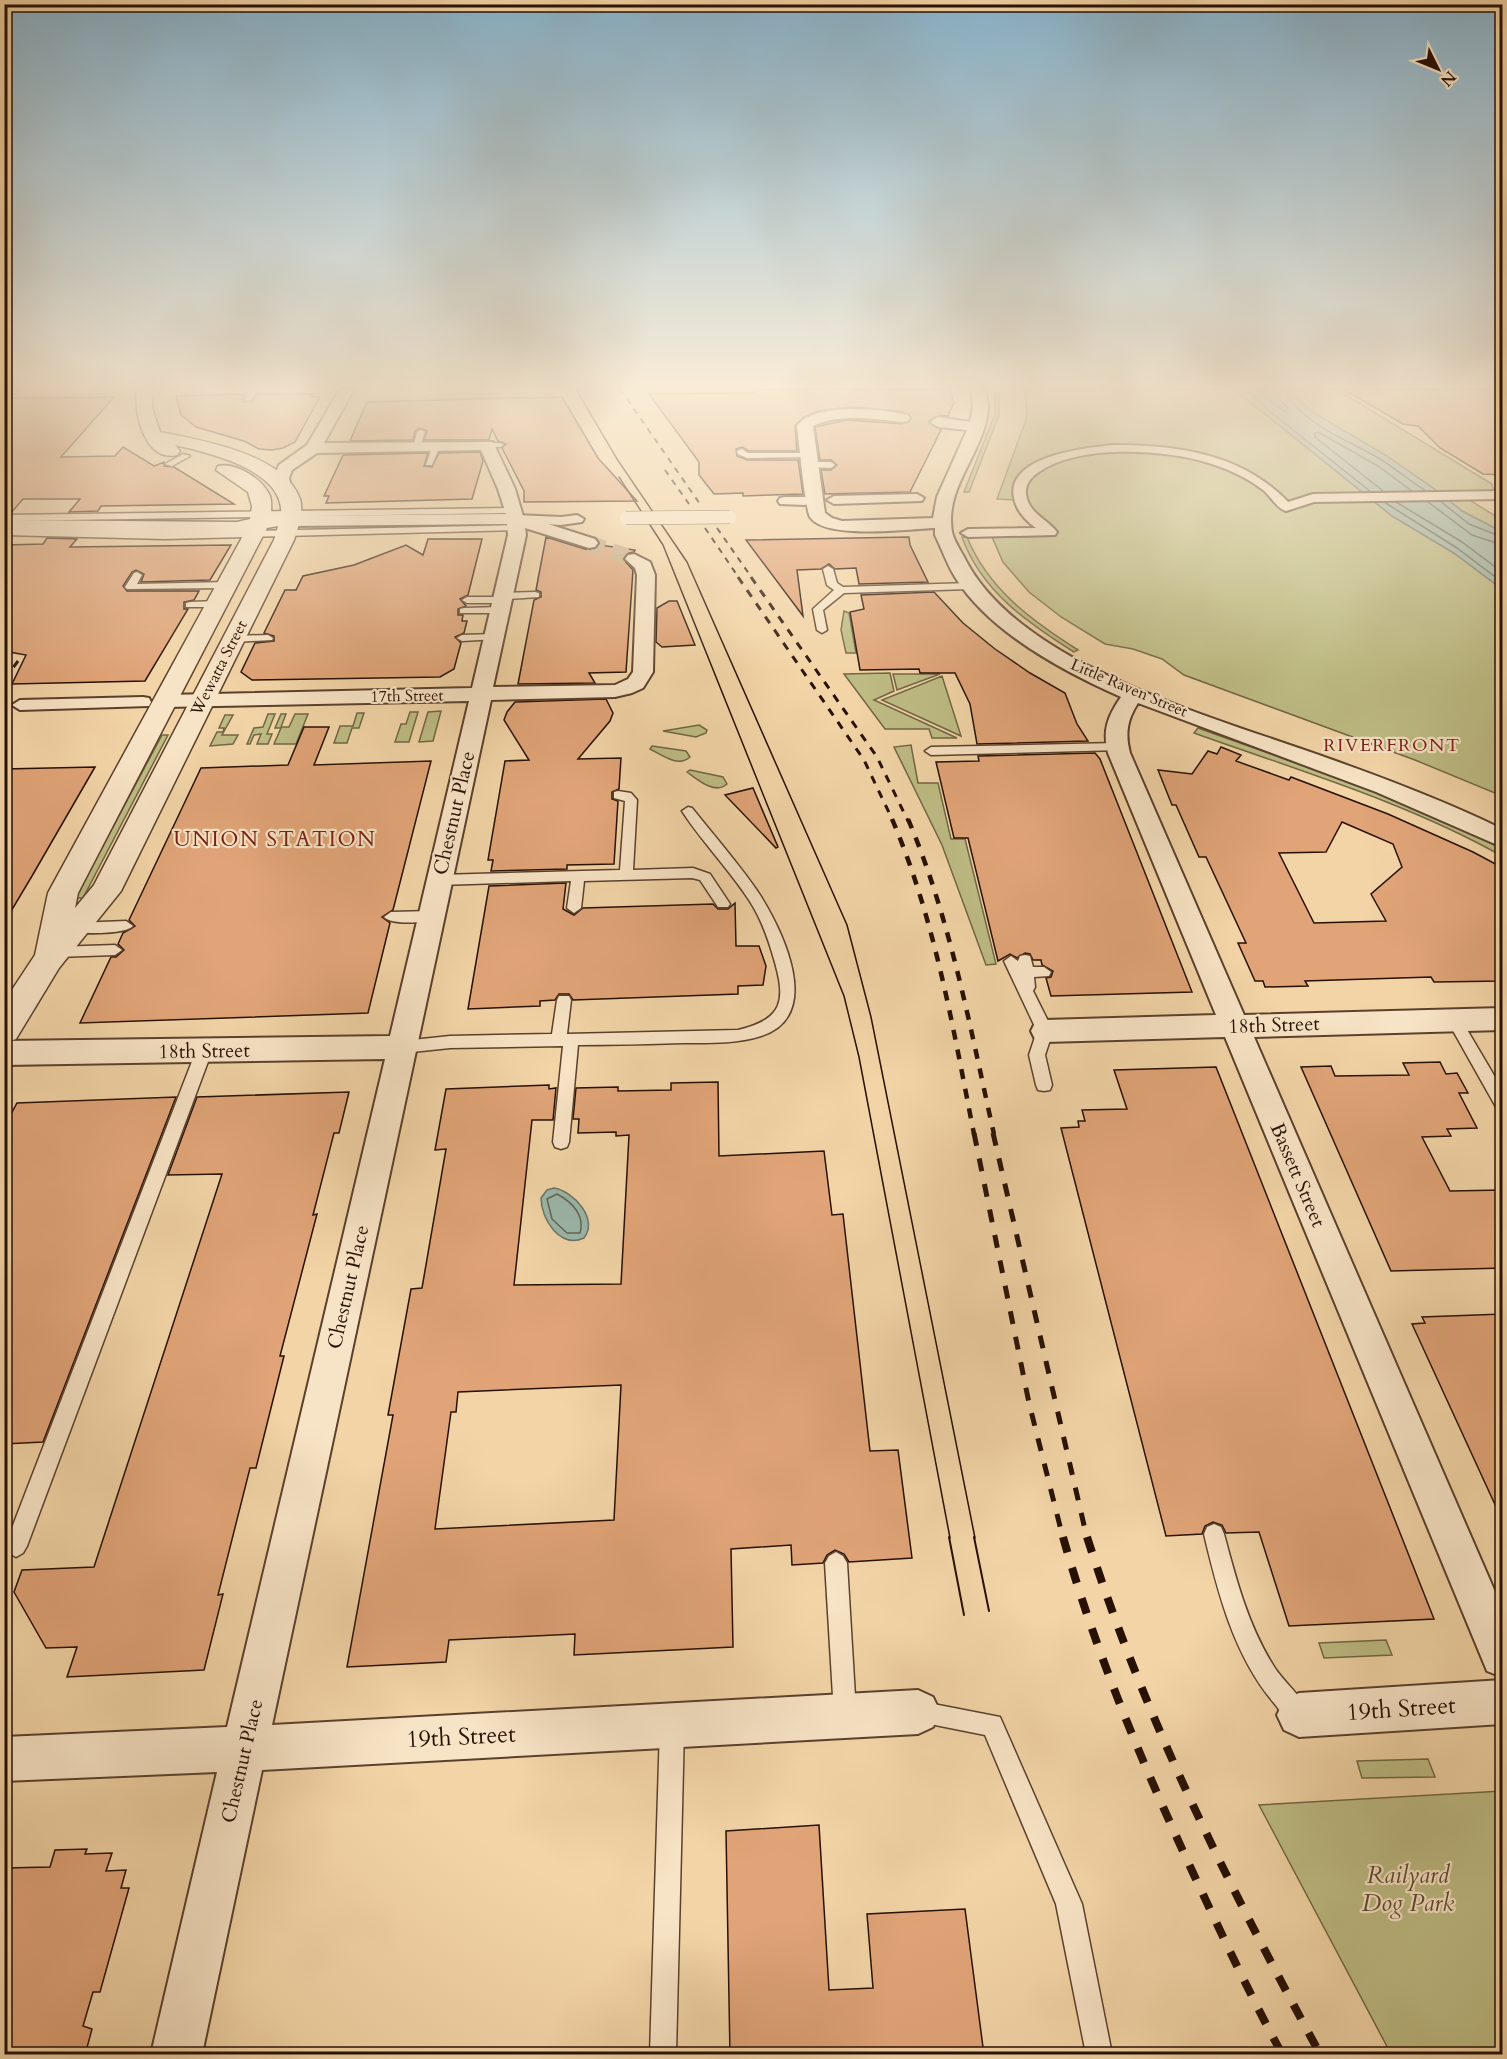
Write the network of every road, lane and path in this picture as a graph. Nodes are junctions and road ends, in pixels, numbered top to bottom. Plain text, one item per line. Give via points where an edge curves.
1 (250, 485) edge
2 (505, 485) edge
3 (813, 485) edge
4 (950, 485) edge
5 (1022, 485) edge
6 (1264, 485) edge
7 (283, 487) edge
8 (1498, 495) edge
9 (917, 498) dead end
10 (834, 500) dead end
11 (785, 501) dead end
12 (805, 501) dead end
13 (730, 517) dead end
14 (4, 518) edge
15 (626, 518) dead end
16 (515, 519) junction
17 (577, 519) tunnel mouth
18 (259, 522) junction
19 (289, 522) junction
20 (941, 523) junction
21 (4, 526) edge
22 (4, 532) edge
23 (167, 532) junction
24 (968, 533) dead end
25 (589, 543) tunnel mouth
26 (158, 546) dead end
27 (639, 562) dead end
28 (828, 569) dead end
29 (137, 575) dead end
30 (970, 586) junction
31 (841, 590) junction
32 (223, 595) junction
33 (535, 595) dead end
34 (502, 602) junction
35 (190, 605) dead end
36 (466, 606) dead end
37 (822, 630) dead end
38 (494, 637) junction
39 (268, 638) dead end
40 (462, 638) dead end
41 (233, 639) junction
42 (481, 694) junction
43 (1134, 694) junction
44 (202, 701) junction
45 (155, 702) junction
46 (20, 705) dead end
47 (1117, 747) junction
48 (931, 751) dead end
49 (618, 795) dead end
50 (688, 811) dead end
51 (1503, 838) edge
52 (626, 874) junction
53 (578, 875) junction
54 (440, 880) junction
55 (723, 904) dead end
56 (574, 908) dead end
57 (431, 916) junction
58 (392, 917) dead end
59 (126, 926) dead end
60 (75, 928) junction
61 (115, 950) dead end
62 (52, 956) junction
63 (1044, 972) dead end
64 (564, 1000) dead end
65 (1503, 1019) edge
66 (1454, 1020) junction
67 (1235, 1026) junction
68 (4, 1030) edge
69 (1046, 1031) junction
70 (565, 1039) junction
71 (403, 1047) junction
72 (204, 1051) junction
73 (4, 1053) edge
74 (1044, 1085) dead end
75 (1503, 1102) edge
76 (561, 1142) dead end
77 (1214, 1534) dead end
78 (16, 1546) dead end
79 (836, 1563) dead end
80 (1503, 1656) edge
81 (1503, 1702) edge
82 (918, 1712) joint
83 (1299, 1715) joint
84 (845, 1716) junction
85 (672, 1725) junction
86 (244, 1749) junction
87 (4, 1759) edge
88 (176, 2055) edge
89 (663, 2055) edge
90 (1099, 2055) edge

1 - 18 street via 259,493 263,507
2 - 16 street
3 - 20 street via 817,515 826,522 852,526
4 - 20 street
5 - 24 street via 1018,497 1022,507 1036,524 1050,532
6 - 8 street via 1286,507 1306,499
7 - 19 street via 290,498
9 - 10 street
11 - 12 street
13 - 15 street, bridge
14 - 18 lane
16 - 17 street
16 - 19 street
16 - 25 street
16 - 34 street, Chestnut Place
18 - 19 street
18 - 23 street via 237,528
18 - 32 street, Wewatta Street
19 - 41 street, Wewatta Street
20 - 30 street, Little Raven Street via 952,557
21 - 23 street
22 - 23 lane
23 - 26 lane
27 - 42 street, 17th Street via 646,581 642,676 634,685 615,691
28 - 31 lane via 832,585
29 - 32 lane via 130,587
30 - 31 lane
30 - 43 street, Little Raven Street via 995,613 1037,644 1084,672
31 - 37 lane via 818,609
32 - 35 lane
32 - 45 street, Wewatta Street
33 - 34 lane
34 - 36 lane
34 - 38 street, Chestnut Place
38 - 40 lane
38 - 42 street, Chestnut Place
39 - 41 lane
41 - 44 street, Wewatta Street
42 - 44 street, 17th Street
42 - 54 street, Chestnut Place
43 - 47 street, Bassett Street via 1116,722
43 - 51 street, Little Raven Street via 1414,798
44 - 45 street, 17th Street
44 - 60 street, Wewatta Street via 106,891
45 - 46 street, 17th Street
45 - 62 street, Wewatta Street via 63,893
47 - 48 lane
47 - 67 street, Bassett Street
49 - 52 lane via 629,796 631,800
50 - 70 lane via 746,885 772,930 789,985 787,1005 768,1026 738,1036
52 - 53 lane
52 - 55 lane via 693,873 705,877
53 - 54 lane
53 - 56 lane
54 - 57 street, Chestnut Place
57 - 58 lane
57 - 71 street, Chestnut Place
59 - 60 lane
60 - 62 street, Wewatta Street
61 - 62 lane
62 - 68 street, Wewatta Street
63 - 69 lane via 1021,964 1030,1002
64 - 70 lane
65 - 66 street, 18th Street
66 - 67 street, 18th Street
66 - 75 lane
67 - 69 street, 18th Street
67 - 80 street, Bassett Street
69 - 74 lane via 1037,1055
70 - 71 lane
70 - 76 lane
71 - 72 street, 18th Street
71 - 86 street, Chestnut Place
72 - 73 street, 18th Street
72 - 78 lane via 60,1419
77 - 83 lane via 1227,1589 1254,1651 1266,1674
79 - 84 lane
81 - 83 street, 19th Street
82 - 84 street, 19th Street
82 - 90 lane via 992,1725 1069,1904
84 - 85 street, 19th Street
85 - 86 street, 19th Street
85 - 89 lane
86 - 87 street, 19th Street
86 - 88 street, Chestnut Place

